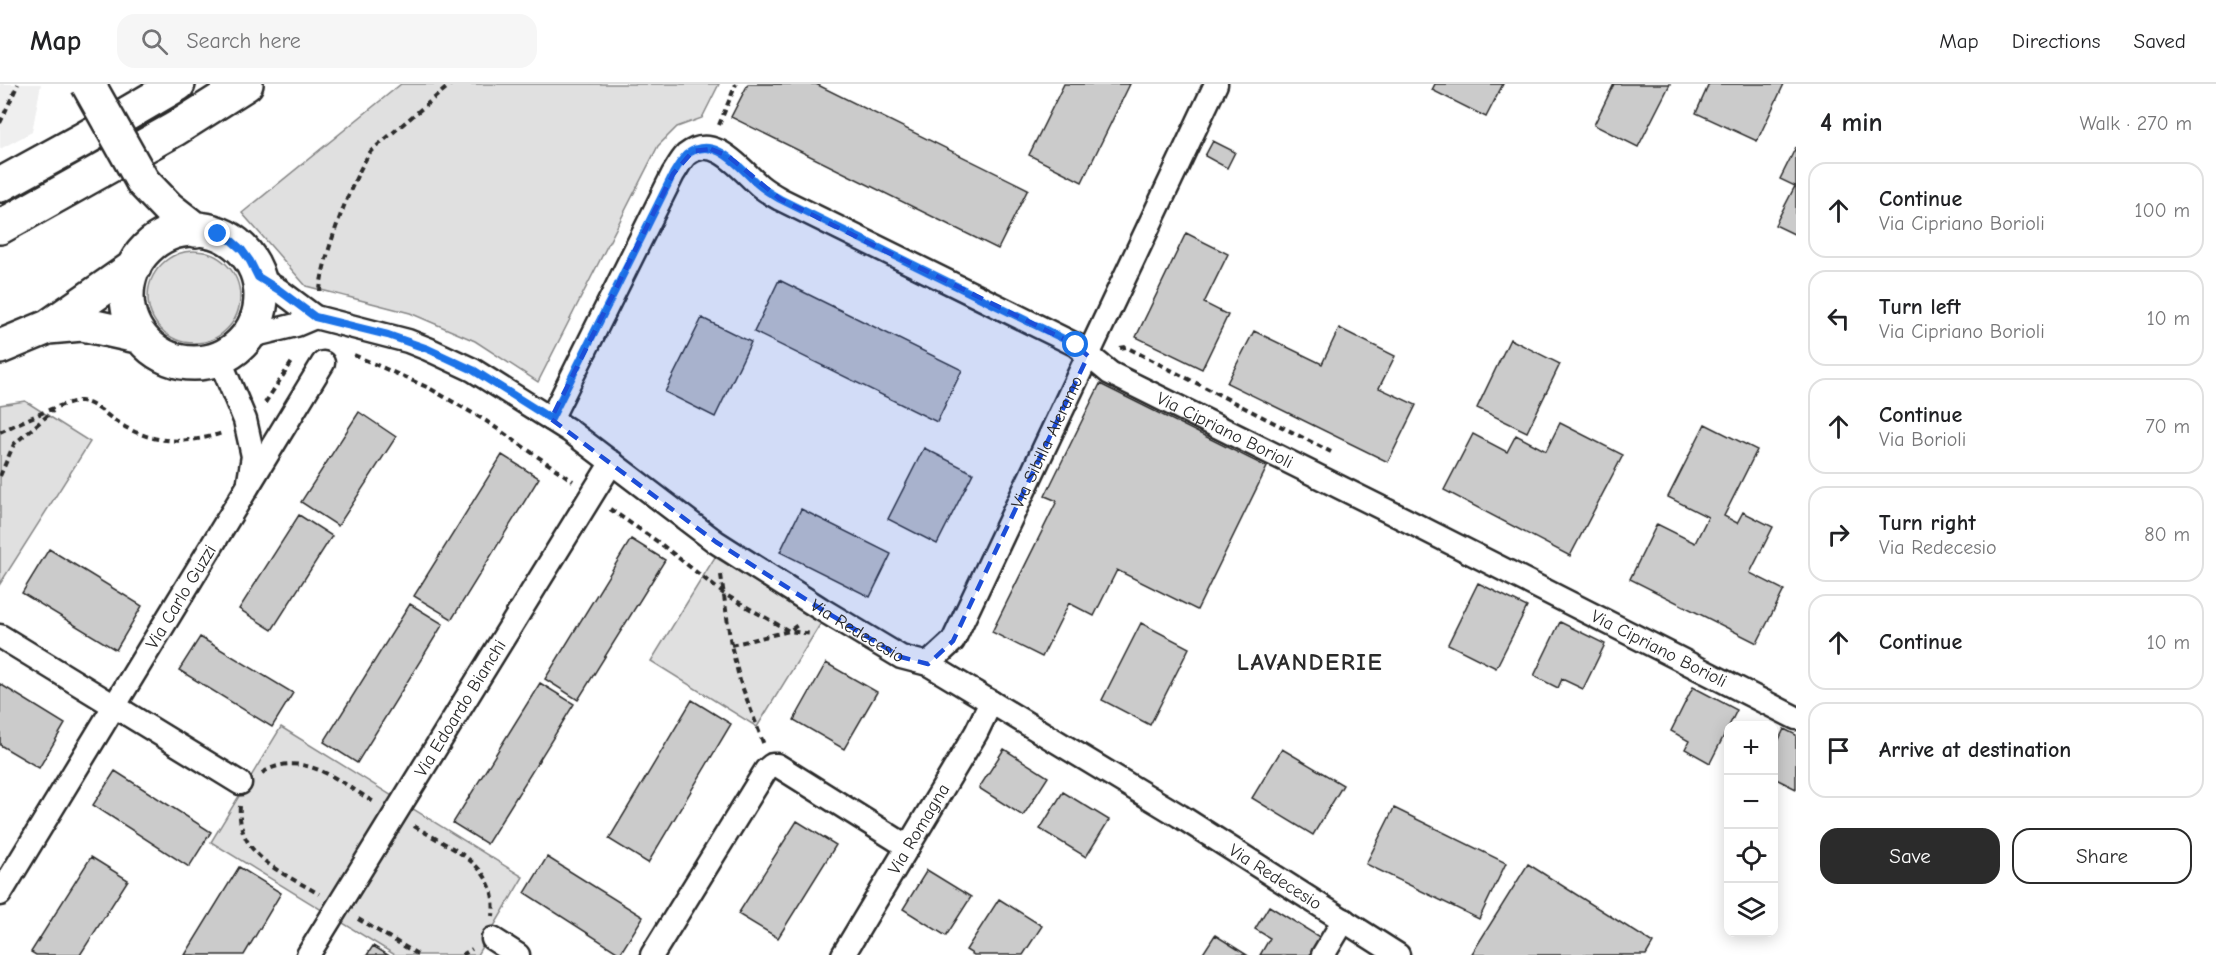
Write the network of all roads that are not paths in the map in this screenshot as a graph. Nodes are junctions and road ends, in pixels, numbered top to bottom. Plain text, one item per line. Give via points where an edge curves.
1 (88, 84) edge
2 (178, 84) edge
3 (246, 84) edge
4 (1215, 84) edge
5 (143, 183) junction
6 (0, 185) edge
7 (0, 227) edge
8 (196, 230) junction
9 (140, 259) junction
10 (258, 277) junction
11 (315, 317) junction
12 (48, 327) junction
13 (141, 337) junction
14 (247, 337) junction
15 (0, 347) edge
16 (1088, 356) junction
17 (219, 358) junction
18 (323, 363) dead end
19 (551, 419) junction
20 (612, 462) junction
21 (248, 488) junction
22 (0, 636) edge
23 (928, 664) junction
24 (991, 702) junction
25 (115, 706) junction
26 (1796, 718) edge
27 (240, 783) dead end
28 (908, 847) junction
29 (0, 894) edge
30 (1344, 920) junction
31 (493, 939) dead end
32 (308, 955) edge
33 (519, 955) edge
34 (652, 955) edge
35 (843, 955) edge
36 (1323, 955) edge
37 (1398, 955) edge

1 - 5 main road, bridge
2 - 6 main road
3 - 7 main road via 136,152
4 - 16 street, Via Sibilla Aleramo
5 - 8 main road
5 - 9 main road via 152,212
8 - 9 main road via 168,235
8 - 10 main road via 232,241 247,256
9 - 12 main road
9 - 13 main road via 129,280 127,302
10 - 11 street, Via Redecesio
10 - 14 main road via 258,315
11 - 14 street
11 - 19 street, Via Redecesio via 436,352 473,370
12 - 13 main road via 82,324
12 - 15 main road
13 - 17 main road via 157,352 179,361 203,363
14 - 17 main road
16 - 19 street, Via Cipriano Borioli via 1076,345 780,199 728,156 701,149 685,156 673,174
16 - 23 street, Via Sibilla Aleramo via 953,641
16 - 26 street, Via Cipriano Borioli via 1110,373
17 - 21 street, Via Carlo Guzzi via 245,420 253,456
18 - 21 street, Via Carlo Guzzi
19 - 20 street, Via Redecesio
20 - 23 street, Via Redecesio via 716,542 901,657
20 - 32 street, Via Edoardo Bianchi
21 - 25 street, Via Carlo Guzzi
22 - 25 street
23 - 24 street, Via Redecesio
24 - 28 street, Via Romagna
24 - 30 street, Via Redecesio
25 - 27 street
25 - 29 street, Via Carlo Guzzi
28 - 34 street via 777,765 771,765
28 - 35 street, Via Romagna
30 - 36 street
30 - 37 street, Via Redecesio
31 - 33 street

